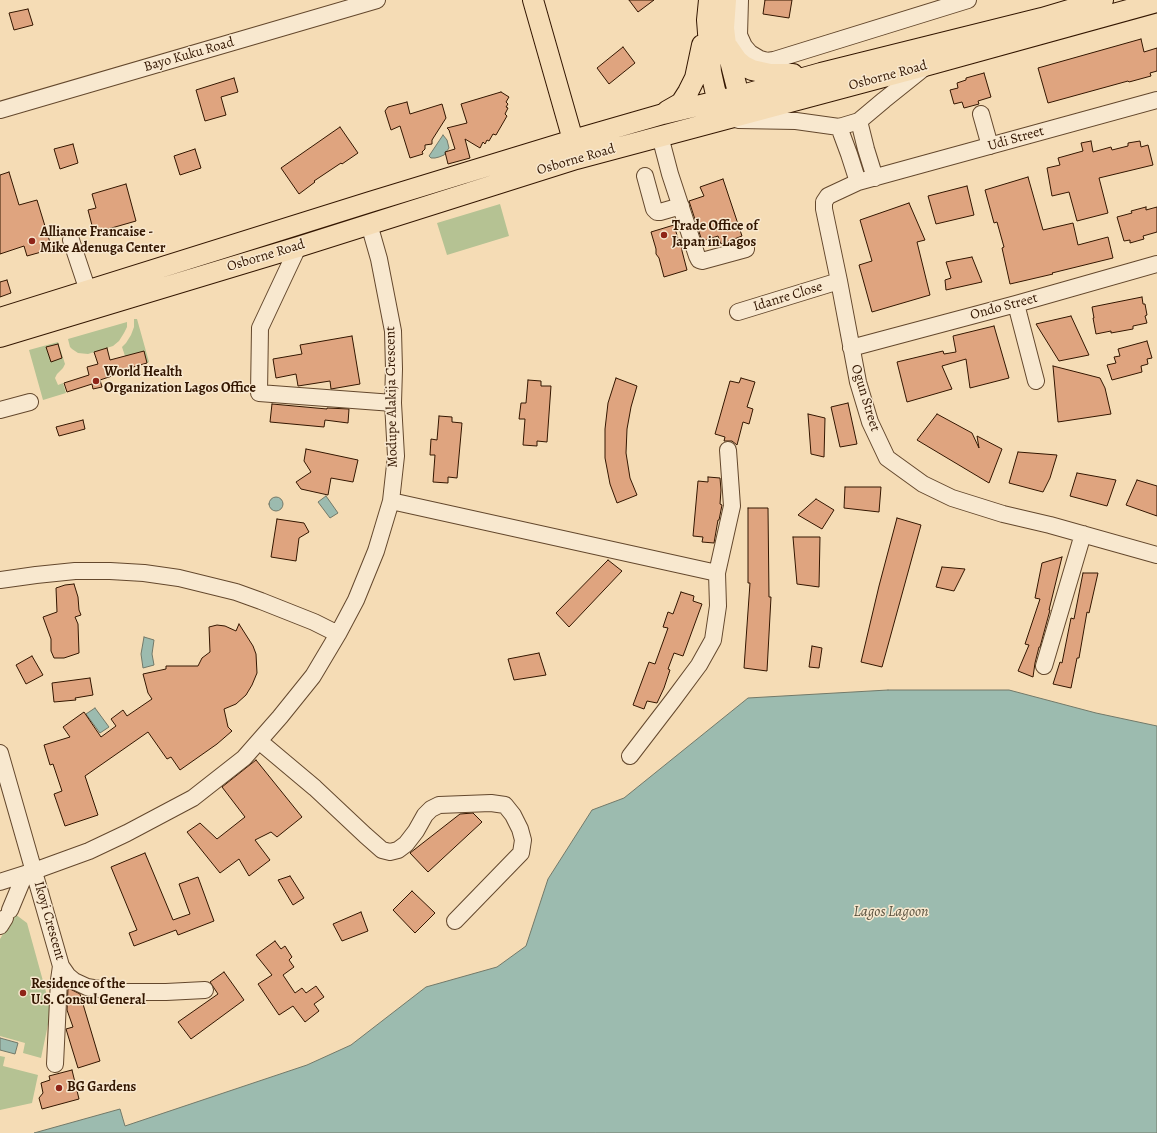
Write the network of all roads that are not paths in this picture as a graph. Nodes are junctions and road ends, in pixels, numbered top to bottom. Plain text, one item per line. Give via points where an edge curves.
1 (377, 0) edge
2 (533, 0) edge
3 (708, 0) edge
4 (726, 0) edge
5 (740, 0) edge
6 (968, 0) edge
7 (1103, 0) edge
8 (1157, 2) edge
9 (707, 20) junction
10 (726, 45) junction
11 (928, 65) junction
12 (821, 73) junction
13 (1157, 100) edge
14 (718, 101) junction
15 (742, 105) junction
16 (0, 110) edge
17 (663, 114) junction
18 (981, 114) dead end
19 (726, 120) junction
20 (859, 121) junction
21 (839, 127) junction
22 (660, 136) junction
23 (573, 140) junction
24 (990, 146) junction
25 (645, 176) dead end
26 (875, 178) junction
27 (858, 182) junction
28 (681, 206) junction
29 (369, 224) junction
30 (71, 240) dead end
31 (298, 247) junction
32 (746, 249) dead end
33 (1157, 264) edge
34 (839, 281) junction
35 (88, 291) junction
36 (1016, 304) junction
37 (738, 312) dead end
38 (0, 318) edge
39 (0, 337) edge
40 (851, 348) junction
41 (1036, 381) dead end
42 (30, 402) dead end
43 (393, 403) junction
44 (0, 410) edge
45 (728, 450) dead end
46 (391, 501) junction
47 (1083, 534) junction
48 (1157, 554) edge
49 (717, 573) junction
50 (0, 580) edge
51 (338, 634) junction
52 (1044, 666) dead end
53 (259, 741) junction
54 (0, 753) edge
55 (630, 756) dead end
56 (30, 873) junction
57 (0, 882) edge
58 (5, 918) edge
59 (455, 921) dead end
60 (61, 966) junction
61 (205, 990) dead end
62 (55, 1064) dead end

1 - 16 street, Bayo Kuku Road
2 - 23 main road
3 - 9 main road
4 - 10 main road
5 - 6 street via 740,35 744,46 750,53 767,61
7 - 12 main road, Osborne Road via 1042,18
8 - 11 main road, Osborne Road
9 - 14 main road via 711,72
9 - 17 main road via 697,71 690,88 681,103
10 - 12 main road via 736,60 752,70 770,74
10 - 15 main road
11 - 15 main road, Osborne Road
11 - 20 street
12 - 15 main road, Osborne Road
13 - 24 street, Udi Street
14 - 15 main road, Osborne Road
14 - 17 main road, Osborne Road
14 - 19 main road
15 - 19 main road, Osborne Road
17 - 23 main road, Osborne Road
18 - 24 street
19 - 21 street via 796,121
19 - 22 main road, Osborne Road
20 - 21 street
20 - 26 street
21 - 27 street
22 - 28 street
22 - 29 main road, Osborne Road via 576,159
23 - 35 main road, Osborne Road
24 - 26 street, Udi Street
25 - 28 street via 656,212
26 - 27 street, Ogun Street
27 - 34 street, Ogun Street via 828,196 824,202
28 - 32 street via 699,260
29 - 31 main road, Osborne Road
29 - 43 street, Modupe Alakija Crescent via 379,259 393,331
30 - 35 street
31 - 39 main road, Osborne Road
31 - 43 street via 260,328 259,393
33 - 36 street, Ondo Street
34 - 37 street, Idanre Close
34 - 40 street, Ogun Street
35 - 38 main road, Osborne Road
36 - 40 street, Ondo Street
36 - 41 street
40 - 47 street, Ogun Street via 870,422 887,458 923,484 952,498
42 - 44 street
43 - 46 street, Modupe Alakija Crescent via 396,456
45 - 49 street via 732,506
46 - 49 street
46 - 51 street, Modupe Alakija Crescent via 376,551 356,600
47 - 48 street, Ogun Street
47 - 52 street
49 - 55 street via 718,606 713,640 699,664
50 - 51 street via 75,571 144,573 178,578 236,592
51 - 53 street, Modupe Alakija Crescent via 313,676
53 - 56 street, Modupe Alakija Crescent via 244,758 190,800 127,833
53 - 59 street via 382,850 398,850 406,844 425,816 439,805 505,805 513,814 520,829 523,840 521,853
54 - 56 street, Ikoyi Crescent
56 - 57 street, Modupe Alakija Crescent
56 - 58 street
56 - 60 street, Ikoyi Crescent
60 - 61 street, Ikoyi Crescent via 74,981 96,989 117,992
60 - 62 street

